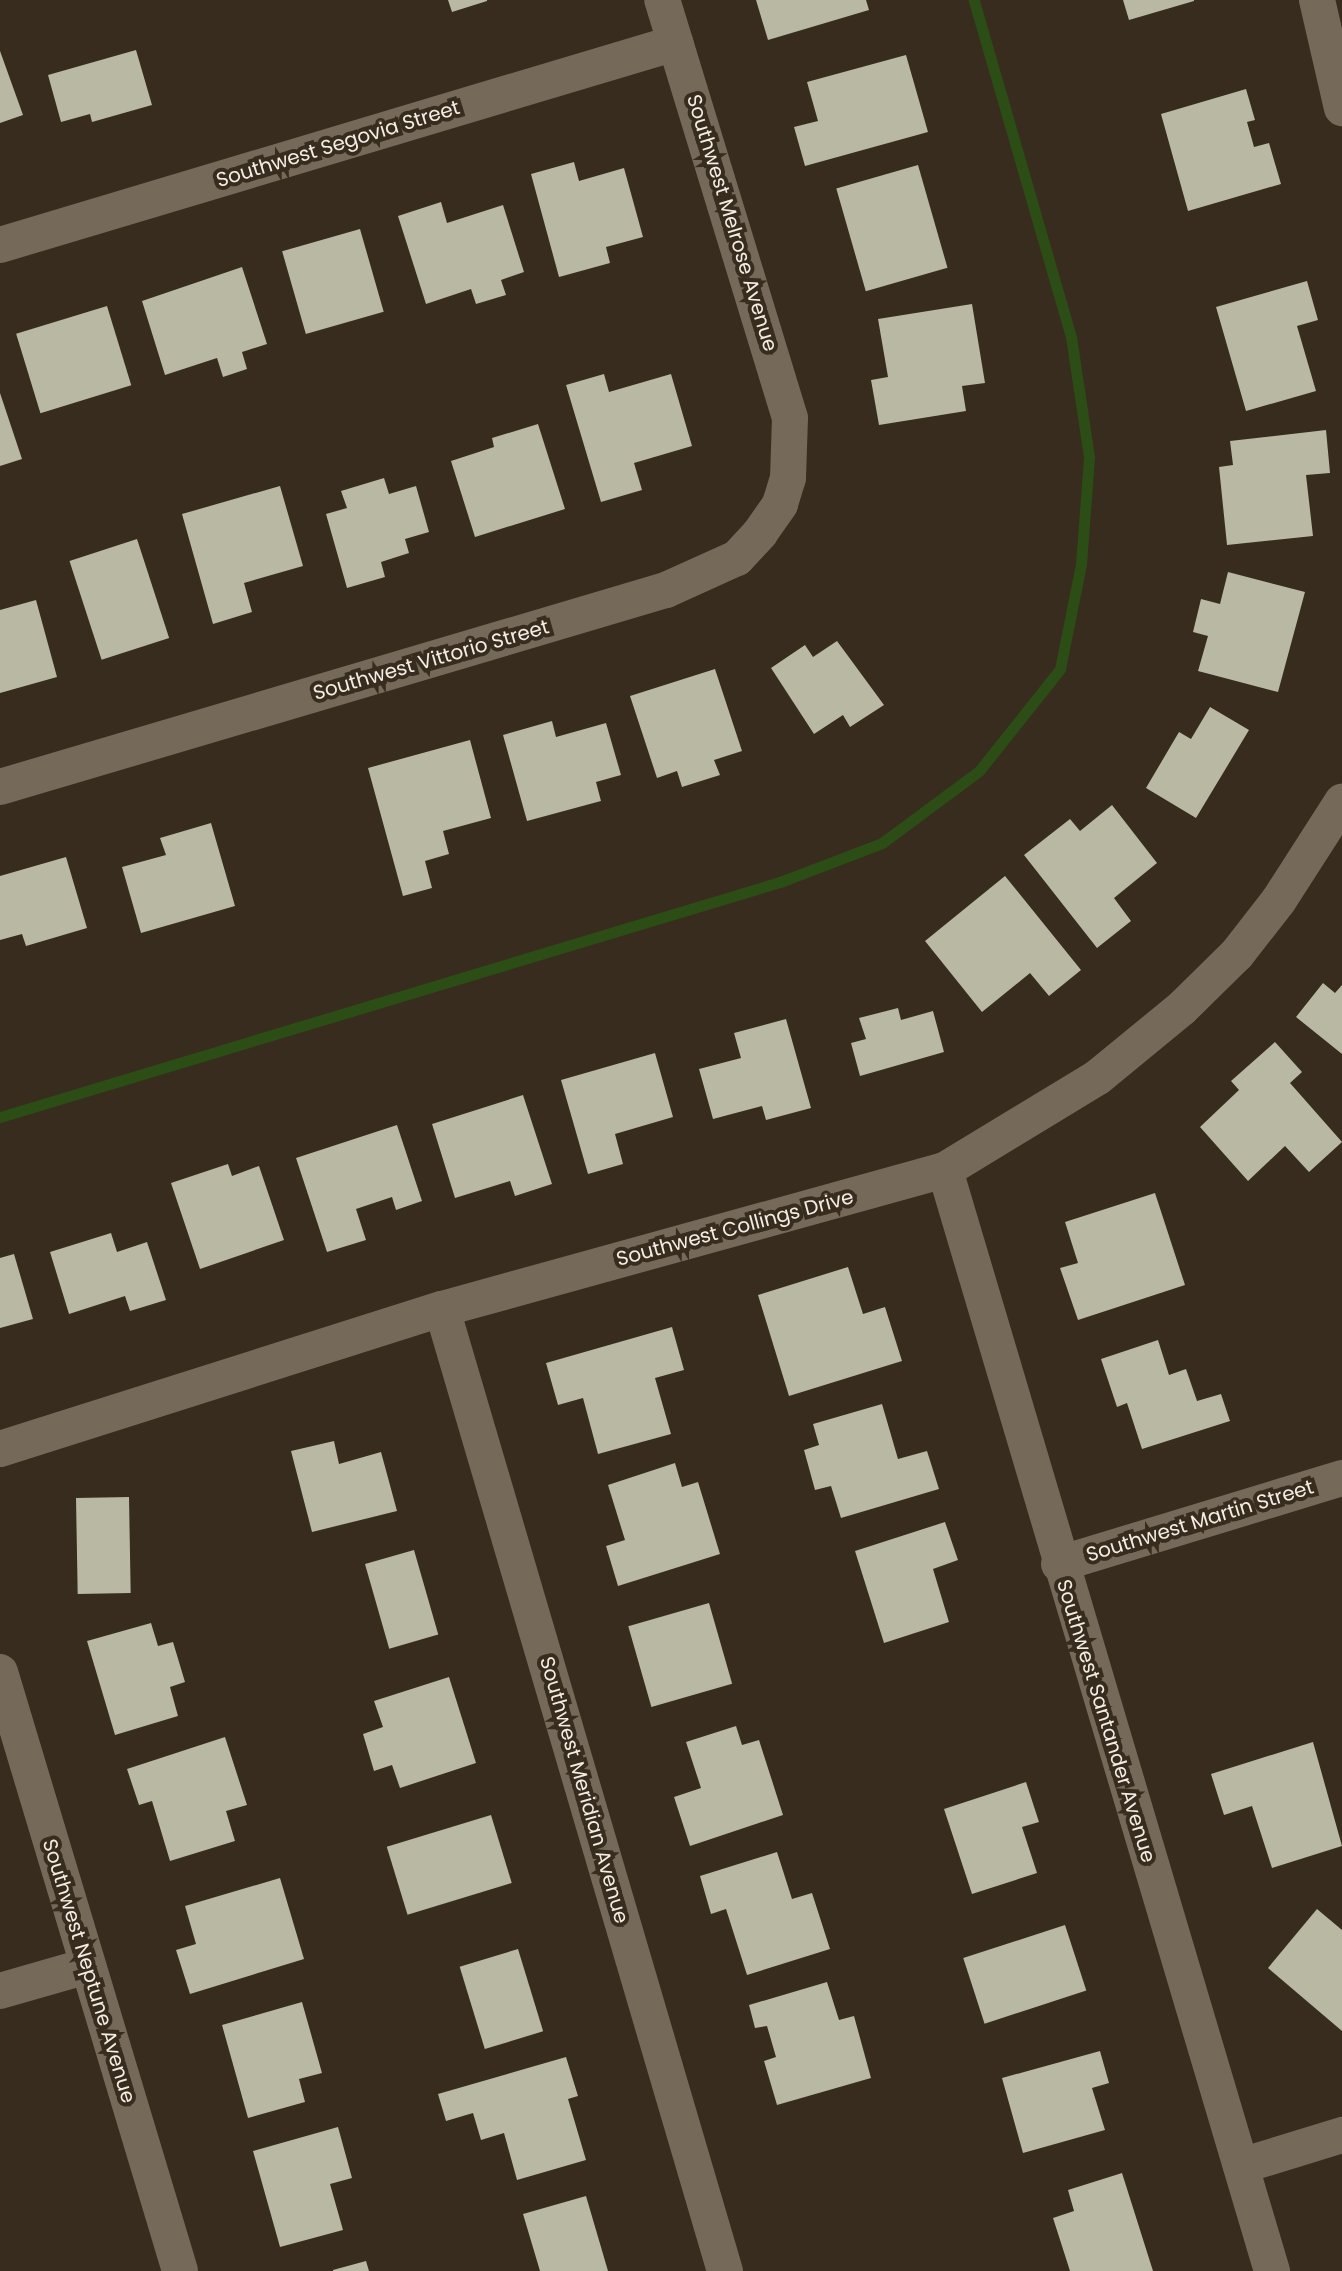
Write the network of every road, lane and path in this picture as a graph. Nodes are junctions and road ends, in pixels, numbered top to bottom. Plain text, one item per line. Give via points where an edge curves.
1 (662, 0) edge
2 (1317, 0) edge
3 (675, 43) junction
4 (1342, 108) edge
5 (0, 245) edge
6 (791, 449) joint
7 (0, 787) edge
8 (1342, 802) edge
9 (945, 1170) junction
10 (442, 1309) junction
11 (0, 1449) edge
12 (1342, 1478) edge
13 (1059, 1564) junction
14 (0, 1672) edge
15 (87, 1966) junction
16 (0, 1991) edge
17 (1342, 2135) edge
18 (1241, 2166) junction
19 (180, 2271) edge
20 (725, 2271) edge
21 (1272, 2271) edge

1 - 3 street, Southwest Melrose Avenue
2 - 4 street
3 - 5 street, Southwest Segovia Street
3 - 6 street, Southwest Melrose Avenue via 782,382
6 - 7 street, Southwest Vittorio Street via 780,504 737,558 709,573
8 - 9 street, Southwest Collings Drive via 1279,900 1237,954 1182,1008 1098,1077
9 - 10 street, Southwest Collings Drive
9 - 13 street, Southwest Santander Avenue
10 - 11 street, Southwest Collings Drive
10 - 20 street, Southwest Meridian Avenue
12 - 13 street, Southwest Martin Street
13 - 18 street, Southwest Santander Avenue
14 - 15 street, Southwest Neptune Avenue
15 - 16 street
15 - 19 street, Southwest Neptune Avenue
17 - 18 street
18 - 21 street, Southwest Santander Avenue

